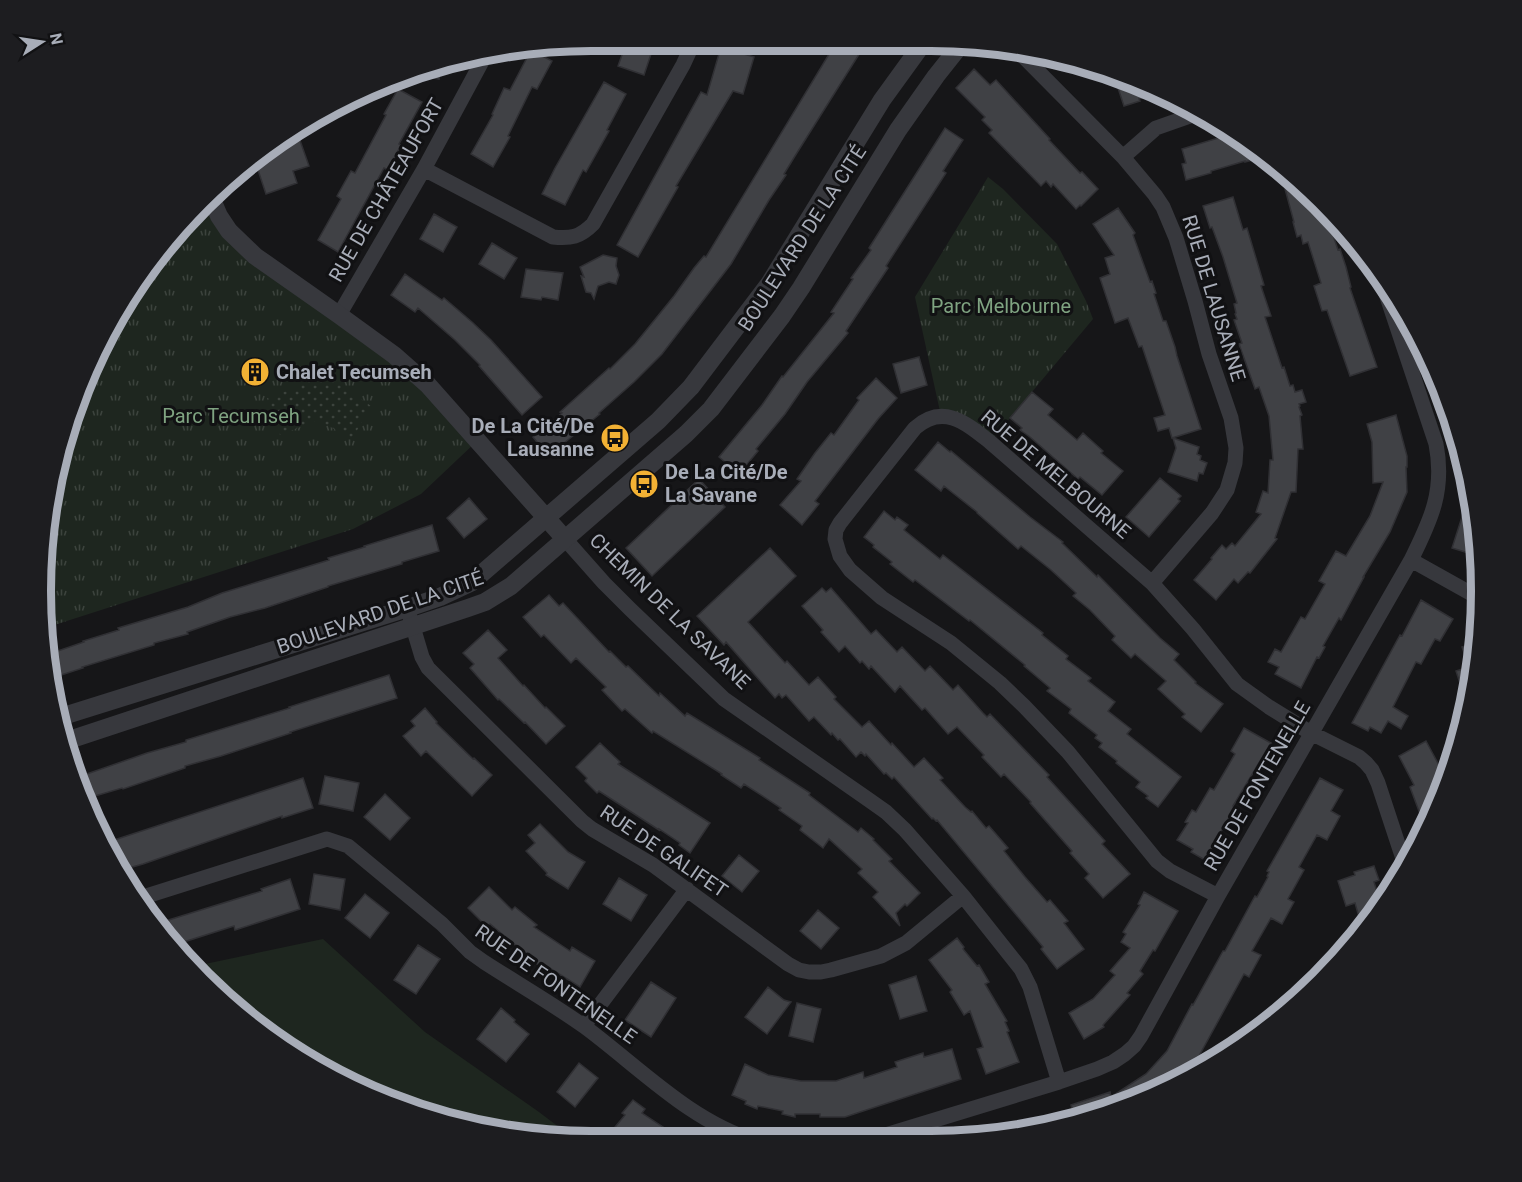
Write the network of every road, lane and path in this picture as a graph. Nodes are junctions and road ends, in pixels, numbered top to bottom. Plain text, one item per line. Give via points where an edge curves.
1 (689, 51) edge
2 (917, 51) edge
3 (956, 52) edge
4 (1027, 60) edge
5 (482, 62) edge
6 (1190, 117) edge
7 (1124, 157) junction
8 (424, 169) junction
9 (214, 204) edge
10 (1391, 308) edge
11 (339, 315) junction
12 (547, 518) junction
13 (565, 539) junction
14 (1411, 560) junction
15 (1152, 583) junction
16 (1471, 593) edge
17 (408, 608) junction
18 (412, 627) junction
19 (65, 715) edge
20 (1311, 733) junction
21 (72, 739) edge
22 (1402, 855) edge
23 (687, 889) junction
24 (145, 895) edge
25 (963, 896) junction
26 (1218, 896) junction
27 (584, 1026) junction
28 (1059, 1082) junction
29 (729, 1131) edge
30 (900, 1131) edge

1 - 8 street via 593,224 575,236 553,237
2 - 12 street, BOULEVARD DE LA CITÉ via 882,100 769,284 691,387
3 - 13 street, BOULEVARD DE LA CITÉ via 898,130 782,316 711,409
4 - 7 street, RUE DE LAUSANNE
5 - 8 street, RUE DE CHÂTEAUFORT
6 - 7 street via 1156,128
7 - 15 street, RUE DE LAUSANNE via 1155,195 1168,219 1231,418 1236,448 1232,478 1220,502
8 - 11 street, RUE DE CHÂTEAUFORT
9 - 11 street, CHEMIN DE LA SAVANE via 241,244
10 - 14 street, RUE DE FONTENELLE via 1439,460 1433,511
11 - 12 street, CHEMIN DE LA SAVANE via 428,385
12 - 13 street, CHEMIN DE LA SAVANE
12 - 17 street, BOULEVARD DE LA CITÉ via 472,582
13 - 18 street, BOULEVARD DE LA CITÉ via 492,598
13 - 25 street, CHEMIN DE LA SAVANE via 604,583 724,699 886,812
14 - 16 street
14 - 20 street, RUE DE FONTENELLE
15 - 20 street, RUE DE MELBOURNE via 1237,684
15 - 26 street, RUE DE MELBOURNE via 990,442 952,417 932,417 915,428 836,530 840,556 850,570 882,598 951,643 1000,683 1068,752 1157,861 1170,872
17 - 18 street, RUE DE GALIFET
17 - 19 street, BOULEVARD DE LA CITÉ
18 - 21 street, BOULEVARD DE LA CITÉ
18 - 23 street, RUE DE GALIFET via 428,668 582,821
20 - 22 street, RUE DE MELBOURNE via 1359,757 1372,770
20 - 26 street, RUE DE FONTENELLE
23 - 25 street, RUE DE GALIFET via 788,964 809,972 881,956 906,943
23 - 27 street
24 - 27 street, RUE DE FONTENELLE via 327,839 348,846 470,952
25 - 28 street, CHEMIN DE LA SAVANE via 1021,969
26 - 28 street, RUE DE FONTENELLE via 1134,1046 1113,1062
27 - 29 street, RUE DE FONTENELLE via 686,1105
28 - 30 street, RUE DE FONTENELLE

